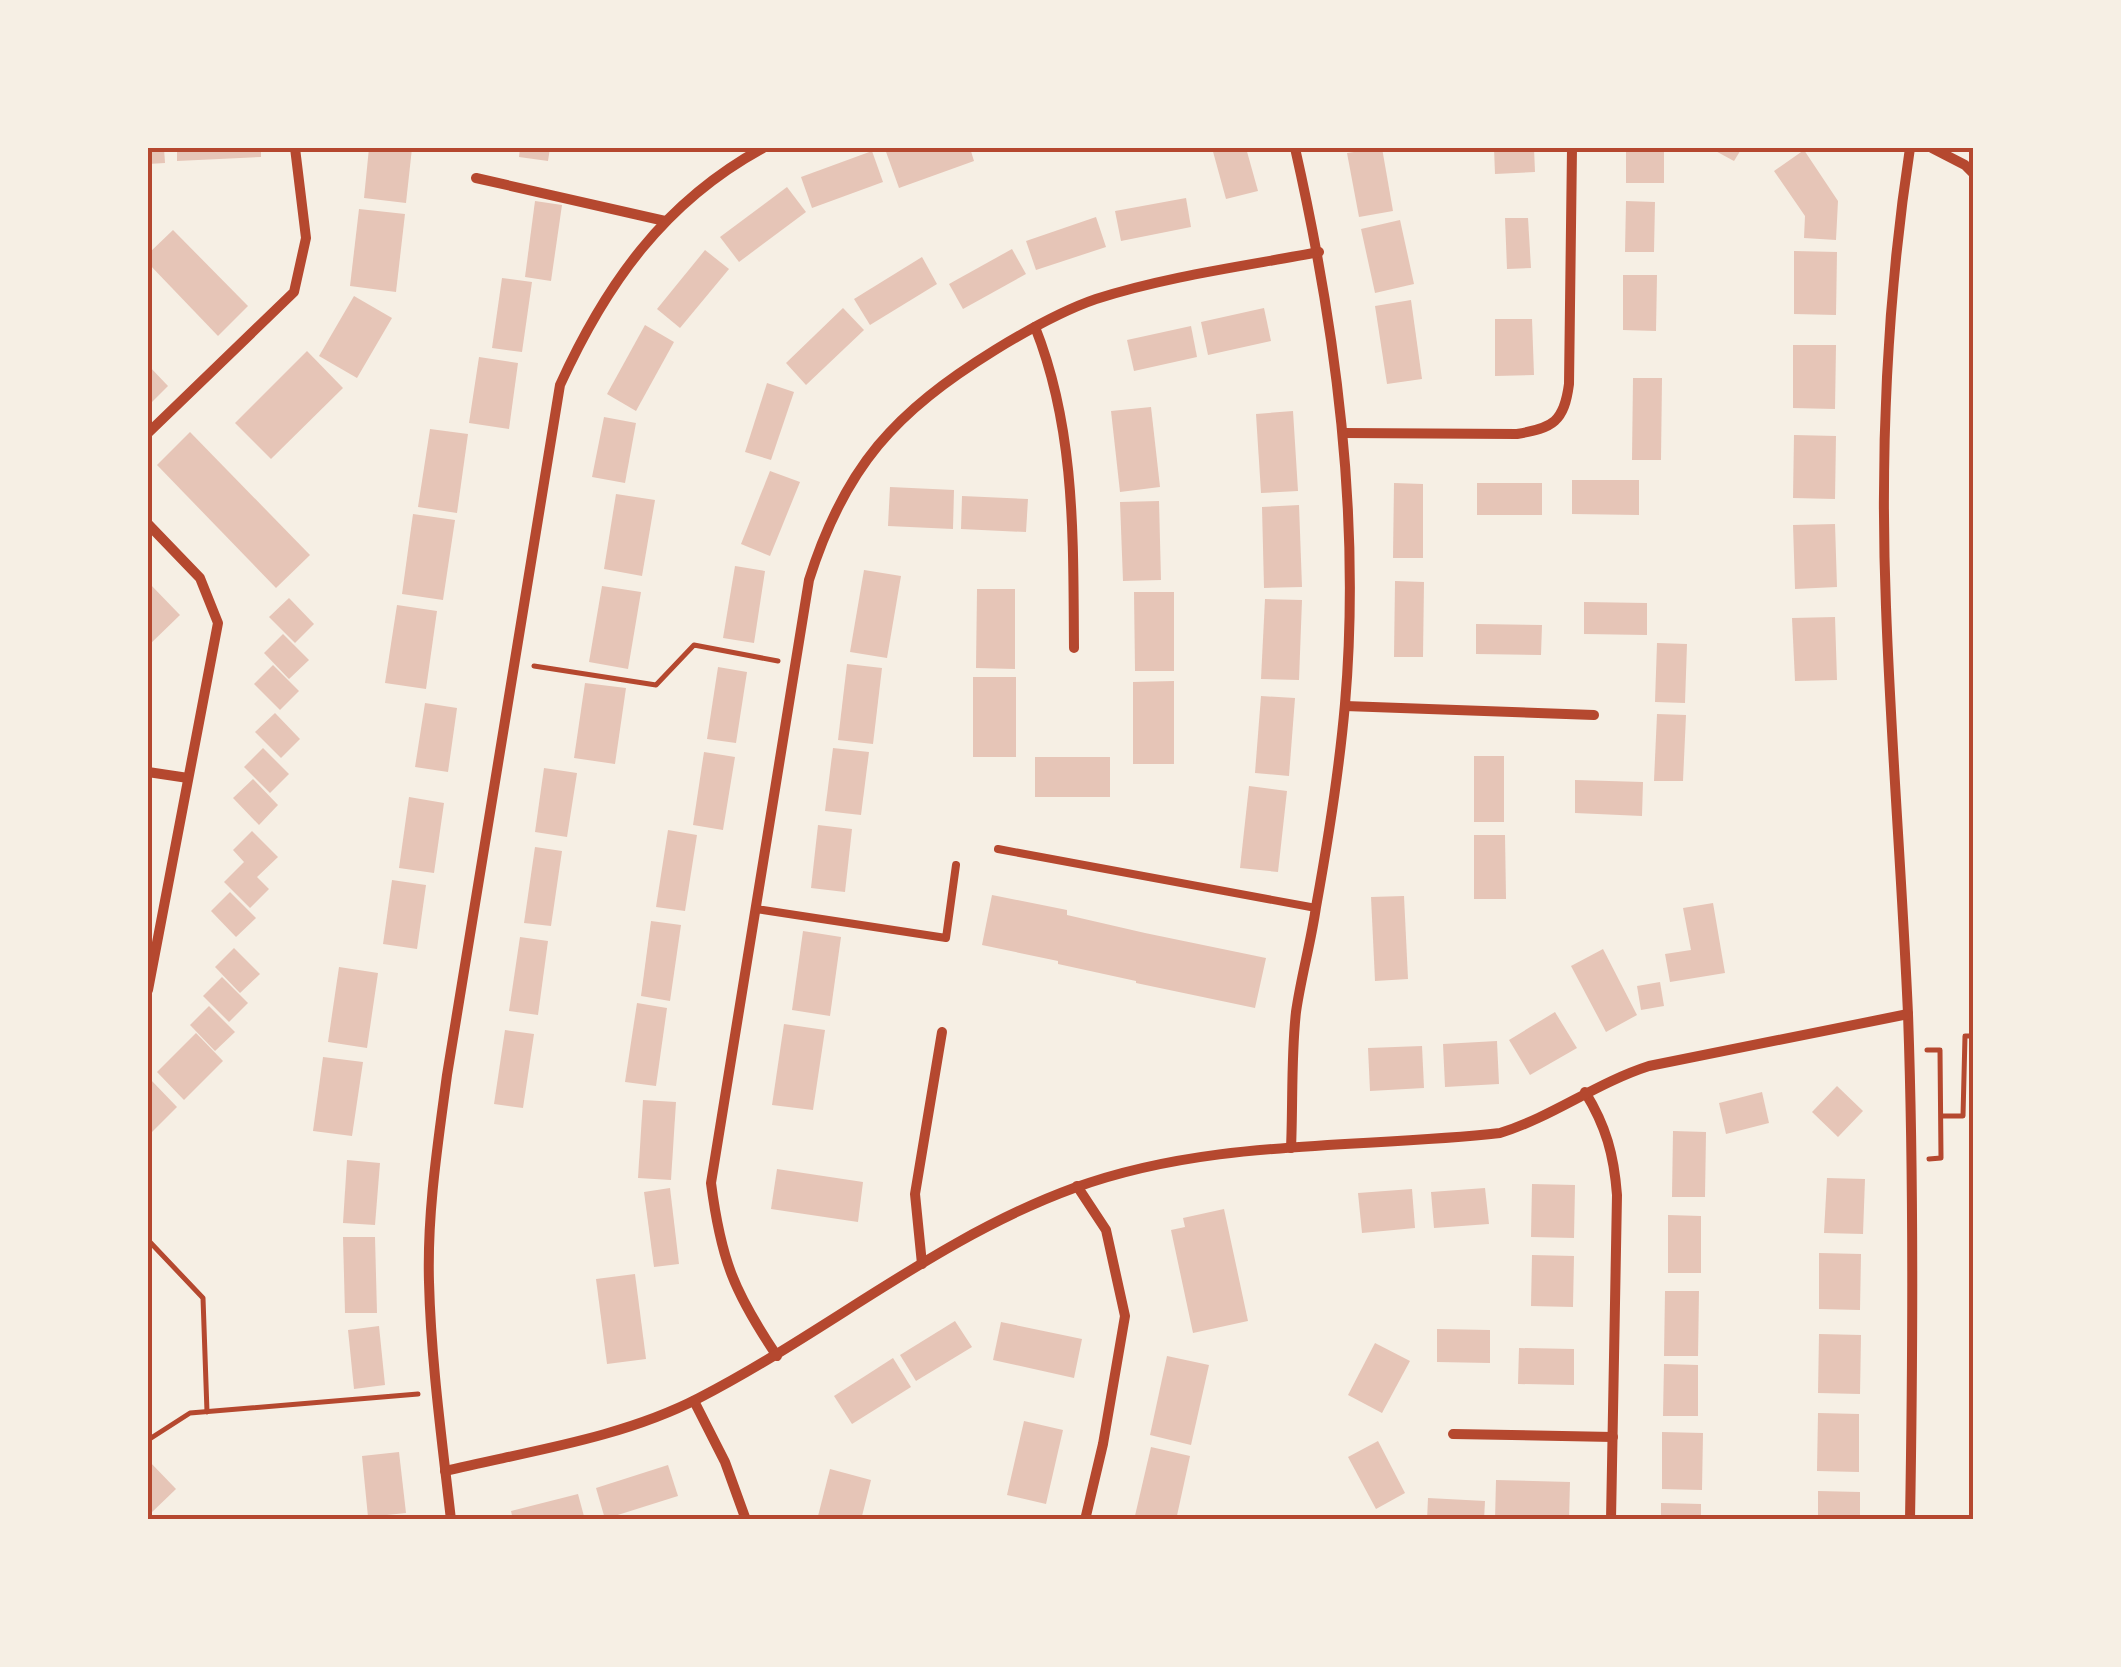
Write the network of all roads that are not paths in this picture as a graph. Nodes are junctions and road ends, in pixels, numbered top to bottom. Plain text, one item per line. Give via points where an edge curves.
1 (294, 148) edge
2 (764, 148) edge
3 (1295, 148) edge
4 (1572, 148) edge
5 (1910, 148) edge
6 (1932, 148) edge
7 (1974, 174) edge
8 (476, 178) dead end
9 (666, 221) junction
10 (1318, 252) junction
11 (1035, 327) junction
12 (148, 433) edge
13 (1343, 433) junction
14 (148, 524) edge
15 (1074, 648) dead end
16 (1345, 706) junction
17 (1594, 715) dead end
18 (148, 772) edge
19 (188, 778) junction
20 (998, 849) dead end
21 (956, 865) dead end
22 (1316, 908) junction
23 (756, 910) junction
24 (148, 990) edge
25 (1908, 1014) junction
26 (942, 1032) dead end
27 (1585, 1092) junction
28 (1291, 1148) junction
29 (1077, 1186) junction
30 (922, 1264) junction
31 (777, 1356) junction
32 (694, 1401) junction
33 (1453, 1434) dead end
34 (1613, 1438) junction
35 (446, 1471) junction
36 (451, 1520) edge
37 (746, 1520) edge
38 (1085, 1520) edge
39 (1611, 1520) edge
40 (1910, 1520) edge

1 - 12 street via 306,238 294,292
2 - 9 street
3 - 10 street
4 - 13 street via 1569,384 1566,407 1554,424 1517,434
5 - 25 street via 1886,432 1886,604
6 - 7 street
8 - 9 street
9 - 35 street via 588,324 560,385 432,1188 429,1280
10 - 11 street via 1126,290
10 - 13 street
11 - 15 street via 1064,422
11 - 23 street via 920,401 877,443 849,484 810,580
13 - 16 street
14 - 19 street via 200,578 218,623
16 - 17 street
16 - 22 street
18 - 19 street
19 - 24 street
20 - 22 lane
21 - 23 lane via 946,938
22 - 28 street via 1296,1011
23 - 31 street via 711,1183 719,1241 734,1284
25 - 27 street via 1649,1066
25 - 40 street
26 - 30 street via 915,1194
27 - 28 street via 1500,1133
27 - 34 street via 1614,1157
28 - 29 street via 1204,1154
29 - 30 street
29 - 38 street via 1106,1230 1125,1316
30 - 31 street
31 - 32 street
32 - 35 street via 590,1436
32 - 37 street
33 - 34 street
34 - 39 street
35 - 36 street

